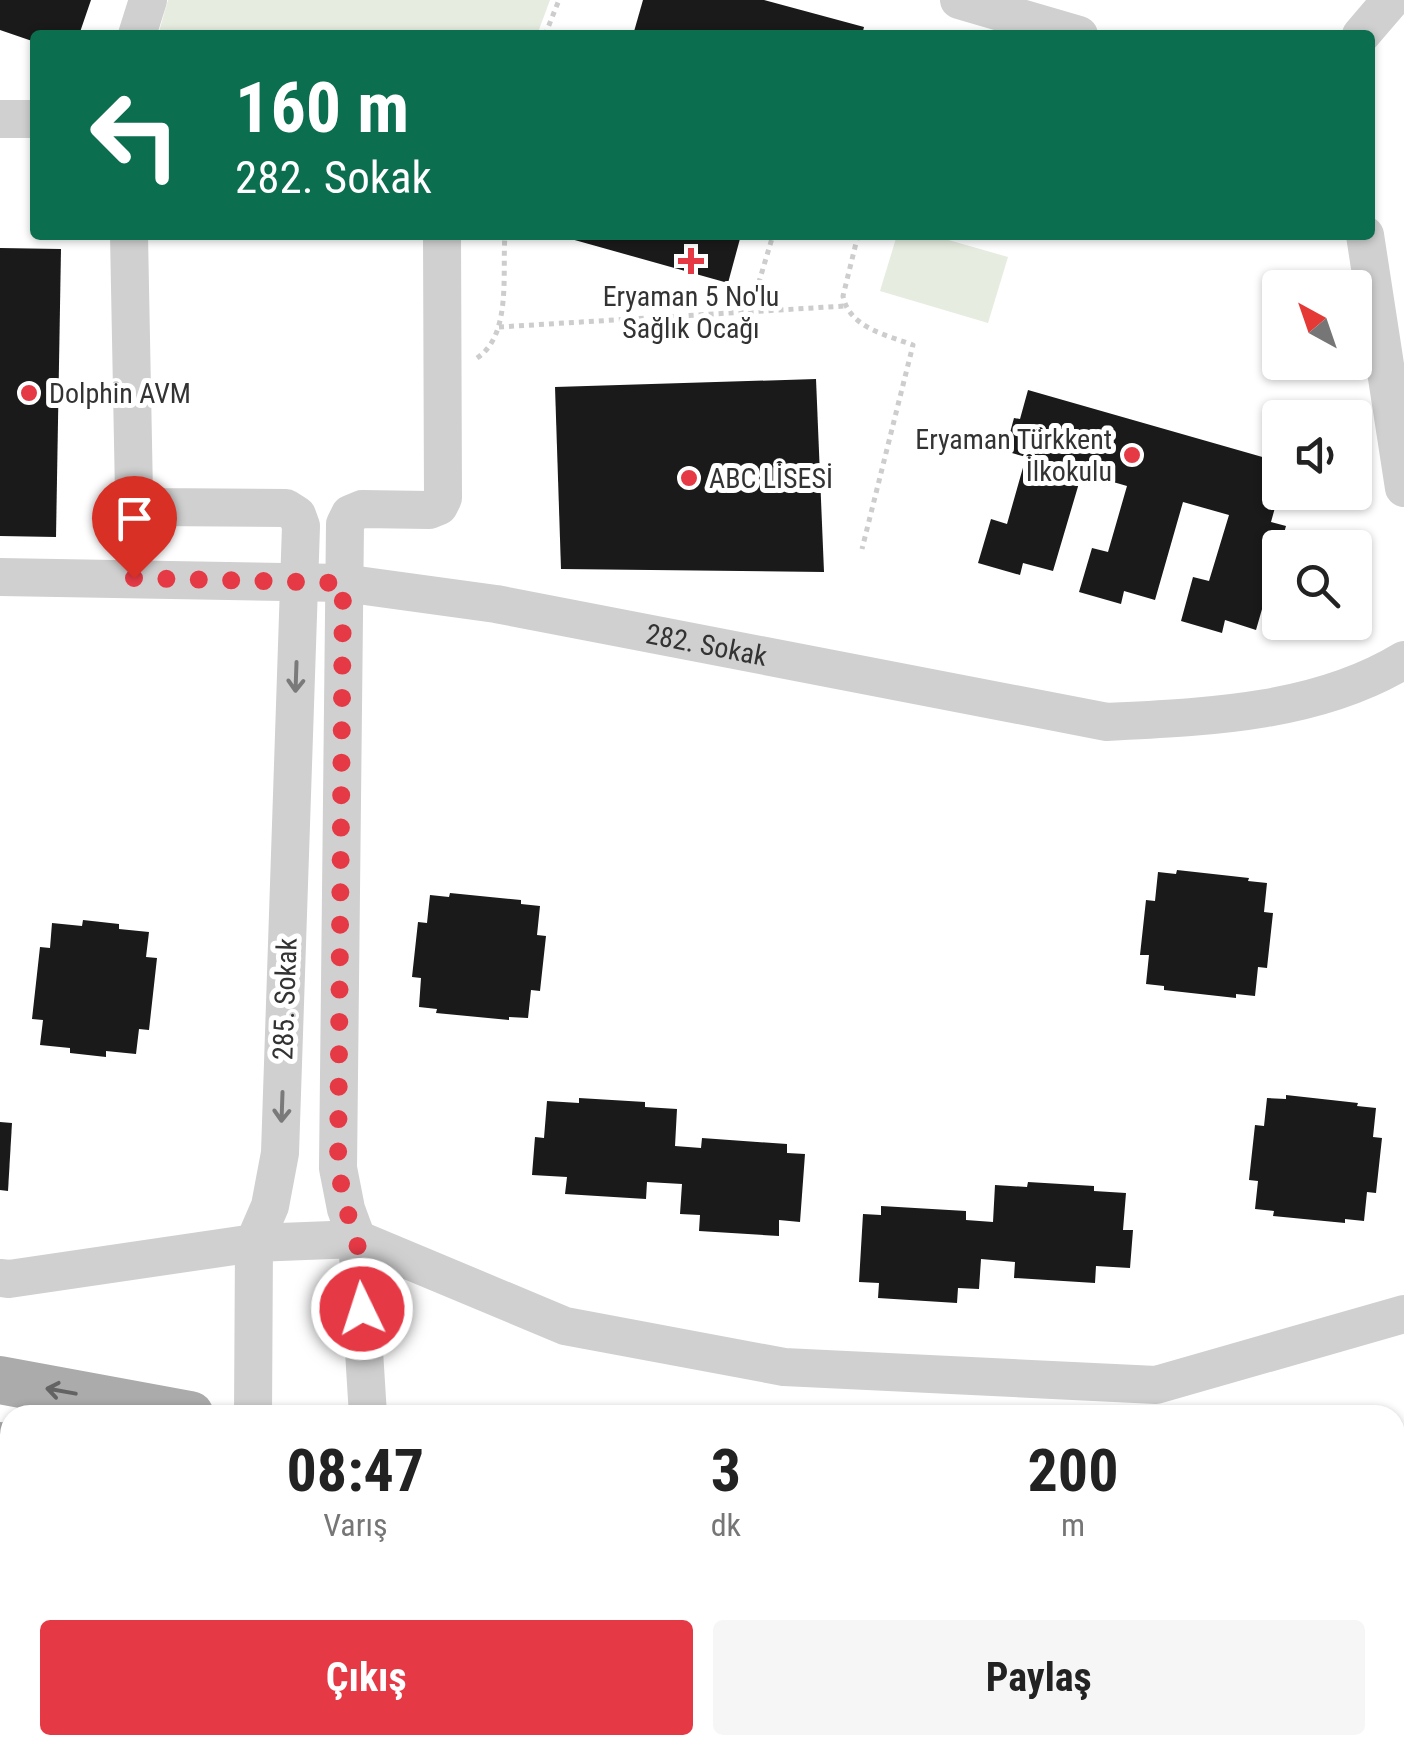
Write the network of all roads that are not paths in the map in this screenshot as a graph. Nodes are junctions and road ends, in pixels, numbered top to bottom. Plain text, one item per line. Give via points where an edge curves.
1 (148, 0) edge
2 (959, 0) edge
3 (1391, 0) edge
4 (139, 30) edge
5 (1062, 30) edge
6 (1365, 30) edge
7 (0, 119) edge
8 (30, 119) edge
9 (129, 240) edge
10 (442, 240) edge
11 (1366, 240) edge
12 (1404, 488) edge
13 (0, 577) edge
14 (300, 580) junction
15 (343, 583) junction
16 (1404, 660) edge
17 (357, 1238) junction
18 (254, 1243) junction
19 (0, 1278) edge
20 (1404, 1314) edge
21 (0, 1380) edge
22 (136, 1405) edge
23 (253, 1405) edge
24 (367, 1405) edge

1 - 4 street
2 - 5 street
3 - 6 street
7 - 8 street
9 - 14 street, 285. Sokak via 134,494 152,507 286,508 301,526
10 - 15 street, 285. Sokak via 443,498 429,510 350,514
11 - 12 street
13 - 14 street, 282. Sokak
14 - 15 street, 282. Sokak
14 -> 18 street, 285. Sokak via 280,1153 270,1206
15 - 16 street, 282. Sokak via 496,604 1107,722 1252,710 1334,692
15 - 17 street, 285. Sokak via 338,1168
17 - 18 street
17 - 20 street via 565,1326 784,1367 1156,1385
17 - 24 street, 285. Sokak
18 - 19 street
18 - 23 street, 285. Sokak
22 -> 21 main road

